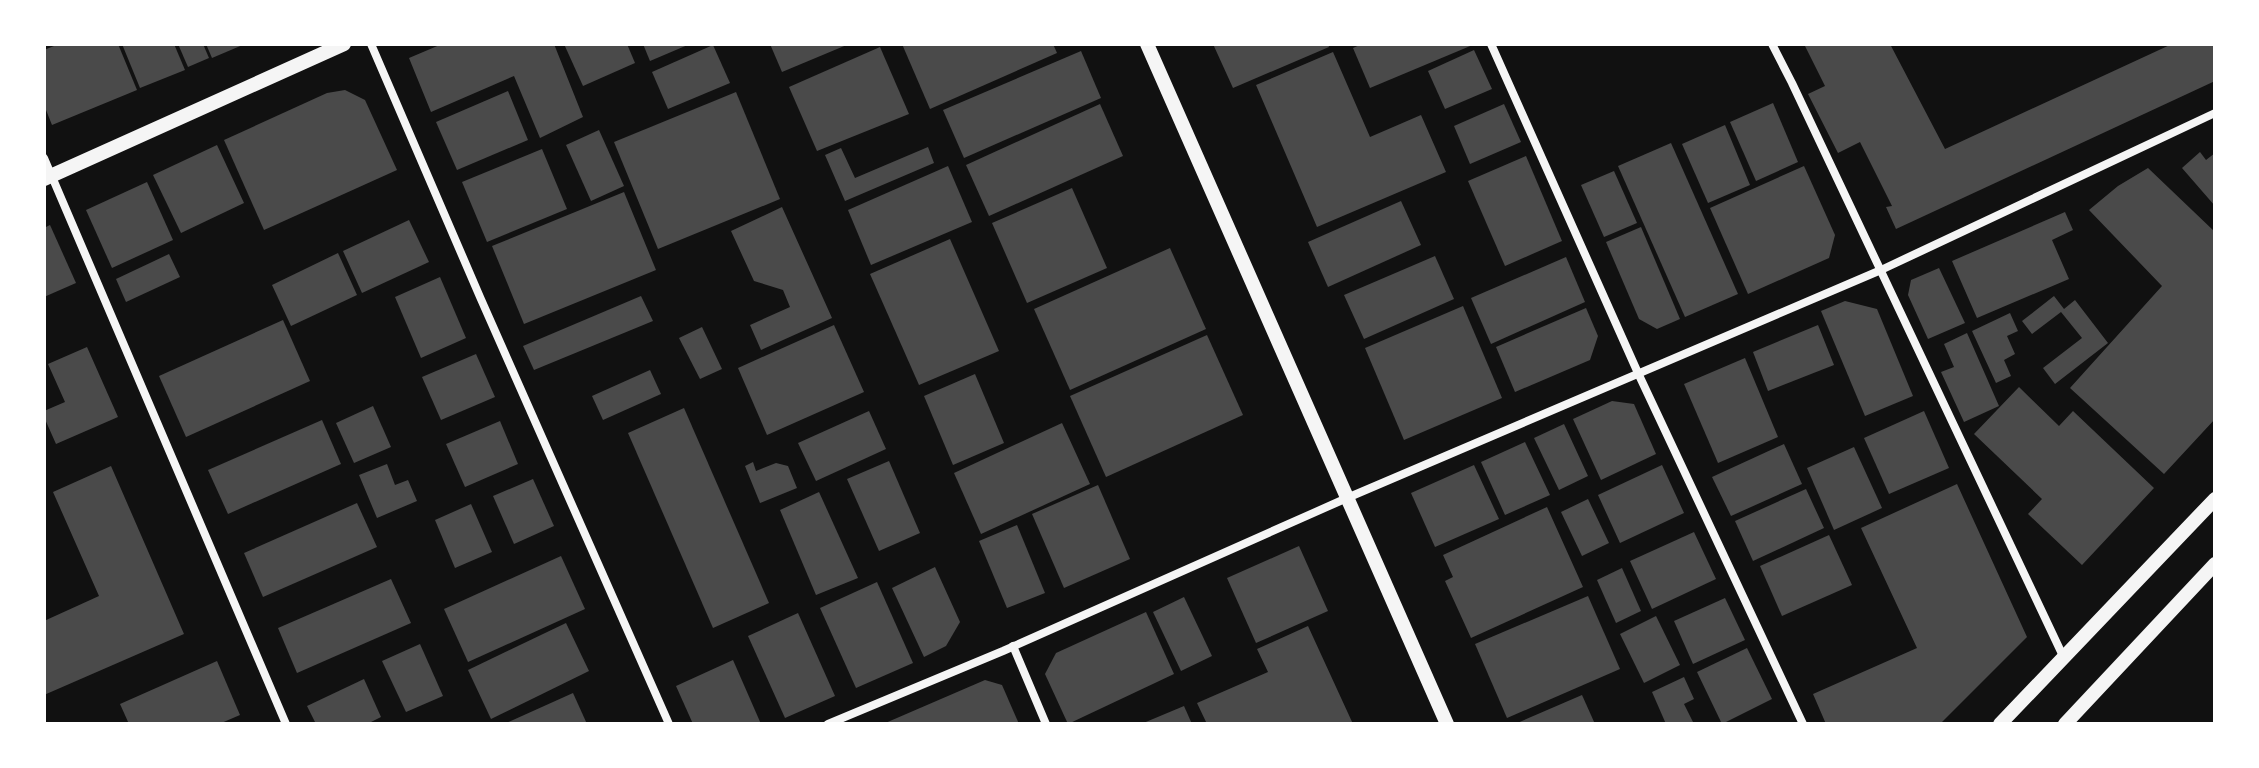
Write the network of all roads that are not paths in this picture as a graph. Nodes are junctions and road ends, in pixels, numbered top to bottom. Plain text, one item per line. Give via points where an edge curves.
1 (344, 44) edge
2 (371, 44) edge
3 (1147, 44) edge
4 (1491, 44) edge
5 (1772, 44) edge
6 (2215, 113) edge
7 (44, 158) edge
8 (48, 178) edge
9 (1881, 270) junction
10 (1638, 373) junction
11 (1347, 498) junction
12 (2215, 499) edge
13 (2215, 564) edge
14 (1013, 646) junction
15 (2063, 656) junction
16 (286, 724) edge
17 (669, 724) edge
18 (828, 724) edge
19 (1046, 724) edge
20 (1447, 724) edge
21 (1803, 724) edge
22 (2000, 724) edge
23 (2065, 724) edge

1 - 8 street
2 - 17 street
3 - 11 street
4 - 10 street
5 - 9 street
6 - 9 street
7 - 8 street
8 - 16 street
9 - 10 street
9 - 15 street
10 - 11 street
10 - 21 street
11 - 14 street
11 - 20 street
12 - 15 street
13 - 23 street
14 - 18 street
14 - 19 street
15 - 22 street

